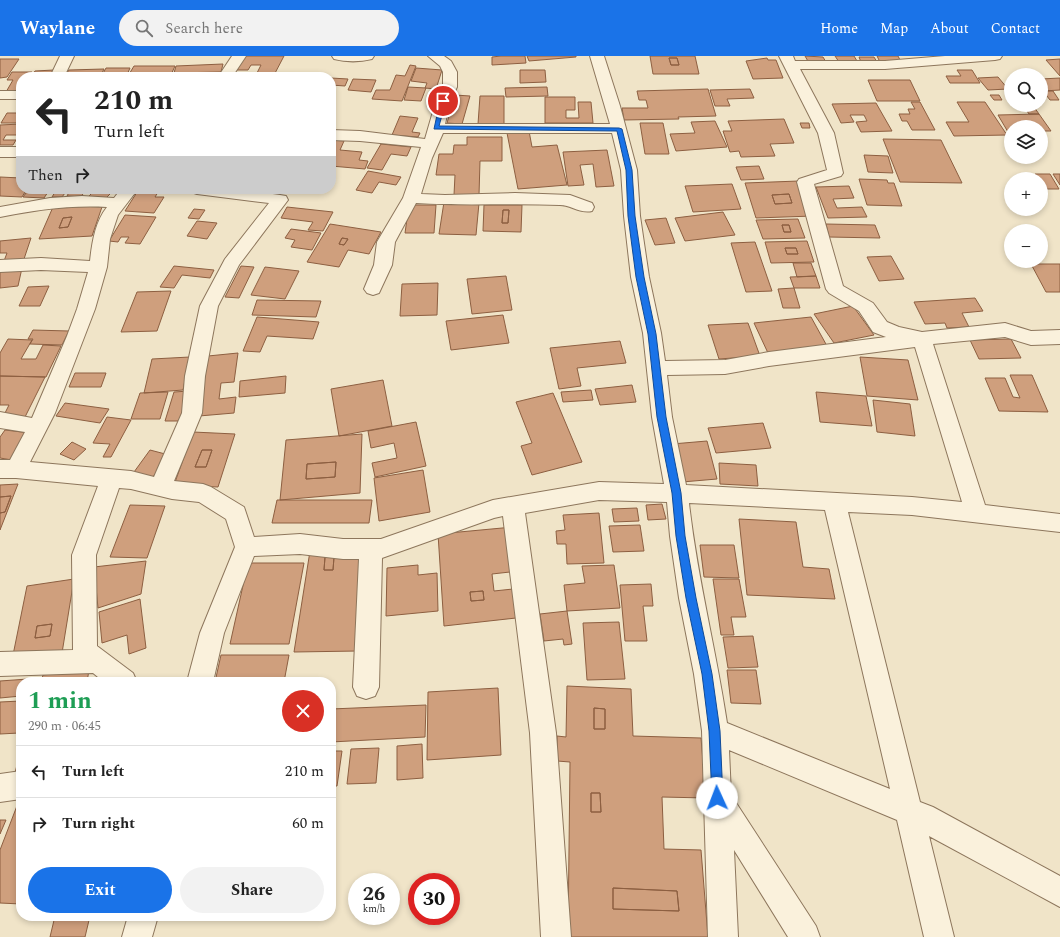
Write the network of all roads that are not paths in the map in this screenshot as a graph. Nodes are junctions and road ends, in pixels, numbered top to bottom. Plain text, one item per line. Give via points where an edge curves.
1 (67, 56) edge
2 (238, 56) edge
3 (339, 56) edge
4 (367, 56) edge
5 (435, 56) edge
6 (597, 56) edge
7 (995, 56) edge
8 (789, 61) edge
9 (59, 72) edge
10 (228, 72) edge
11 (0, 95) edge
12 (16, 95) edge
13 (436, 128) junction
14 (619, 129) junction
15 (336, 135) edge
16 (431, 144) junction
17 (0, 152) edge
18 (16, 152) edge
19 (235, 194) edge
20 (124, 196) edge
21 (411, 198) junction
22 (586, 207) dead end
23 (0, 212) edge
24 (0, 266) edge
25 (98, 267) junction
26 (373, 289) dead end
27 (1060, 337) edge
28 (922, 339) junction
29 (656, 368) junction
30 (0, 420) edge
31 (38, 427) junction
32 (8, 469) edge
33 (112, 478) junction
34 (161, 488) junction
35 (677, 493) junction
36 (834, 502) junction
37 (513, 506) junction
38 (976, 513) junction
39 (1060, 523) edge
40 (246, 547) junction
41 (372, 549) junction
42 (96, 661) junction
43 (0, 664) edge
44 (117, 677) edge
45 (201, 677) edge
46 (366, 687) dead end
47 (715, 731) junction
48 (16, 786) edge
49 (0, 788) edge
50 (717, 798) junction
51 (908, 810) junction
52 (1060, 892) edge
53 (142, 921) edge
54 (137, 937) edge
55 (556, 937) edge
56 (723, 937) edge
57 (805, 937) edge
58 (939, 937) edge

1 - 9 street
2 - 10 street
3 - 4 street
5 - 13 street via 446,64 450,72 450,87 443,101
6 - 14 street
7 - 8 street via 885,65
8 - 28 street via 826,133 835,173 805,182 835,290 866,307 880,327
11 - 12 street
13 - 14 street
13 - 16 street
14 - 29 street via 629,170 637,254
15 - 16 street
16 - 21 street
17 - 18 street
19 - 34 street via 280,200 231,263 209,306 195,376 192,413
20 - 23 street via 50,203
20 - 25 street via 110,214 101,239
21 - 22 street via 570,200
21 - 26 street via 386,242 383,265
24 - 25 street via 41,264
25 - 31 street via 76,336
27 - 28 street via 1031,338 1005,330
28 - 29 street via 769,359 725,368
28 - 38 street
29 - 35 street via 662,417
30 - 31 street
31 - 32 street
32 - 33 street
33 - 34 street
33 - 42 street via 84,555 85,651
34 - 40 street via 203,493 236,514
35 - 36 street
35 - 37 street via 600,492
35 - 47 street via 682,544 707,674
36 - 38 street via 912,506
36 - 51 street
37 - 41 street via 493,509 381,549
37 - 55 street via 543,733
38 - 39 street
40 - 41 street via 300,544 343,549
40 - 45 street via 212,633
41 - 46 street
42 - 43 street
42 - 44 street
47 - 50 street
47 - 51 street
48 - 49 street
50 - 56 street
50 - 57 street
51 - 52 street
51 - 58 street
53 - 54 street

